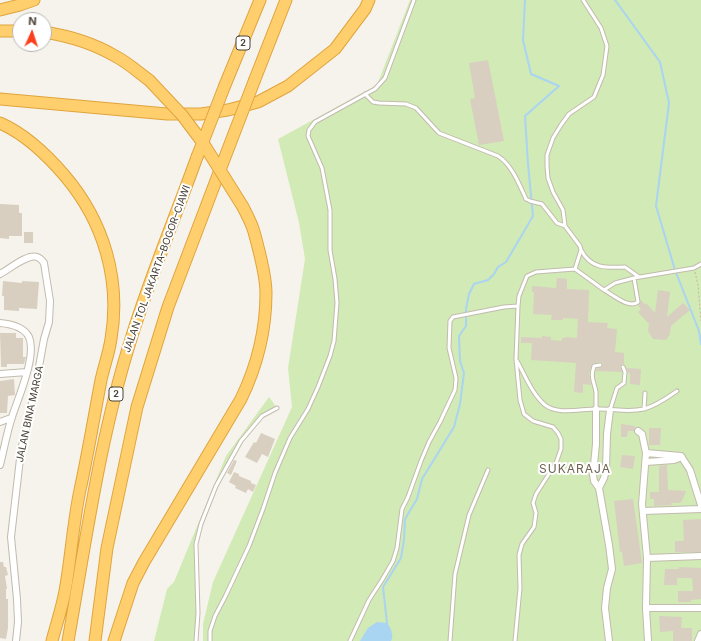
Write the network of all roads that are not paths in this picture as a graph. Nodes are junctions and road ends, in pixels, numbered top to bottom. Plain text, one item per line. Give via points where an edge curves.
1 (34, 0) edge
2 (260, 0) edge
3 (286, 0) edge
4 (369, 0) edge
5 (414, 0) edge
6 (583, 0) edge
7 (0, 10) edge
8 (0, 31) edge
9 (12, 31) edge
10 (52, 33) edge
11 (365, 94) junction
12 (0, 99) edge
13 (0, 123) edge
14 (565, 226) junction
15 (581, 250) junction
16 (701, 264) edge
17 (575, 269) junction
18 (0, 274) edge
19 (639, 277) junction
20 (634, 278) junction
21 (604, 290) junction
22 (518, 306) junction
23 (0, 323) edge
24 (516, 359) junction
25 (600, 365) dead end
26 (623, 367) dead end
27 (27, 372) junction
28 (0, 374) edge
29 (676, 391) dead end
30 (645, 393) dead end
31 (277, 408) dead end
32 (596, 409) junction
33 (644, 409) junction
34 (610, 410) junction
35 (11, 418) junction
36 (0, 422) edge
37 (638, 431) dead end
38 (646, 453) junction
39 (682, 457) junction
40 (646, 462) junction
41 (0, 464) edge
42 (488, 470) dead end
43 (599, 488) junction
44 (701, 505) edge
45 (701, 509) edge
46 (643, 511) junction
47 (701, 556) edge
48 (647, 558) junction
49 (646, 608) junction
50 (701, 608) edge
51 (701, 634) edge
52 (16, 641) edge
53 (52, 641) edge
54 (68, 641) edge
55 (95, 641) edge
56 (114, 641) edge
57 (196, 641) edge
58 (210, 641) edge
59 (350, 641) edge
60 (450, 641) edge
61 (515, 641) edge
62 (609, 641) edge
63 (648, 641) edge
64 (698, 641) edge

1 - 7 highway
2 - 54 highway, JALAN TOL JAKARTA–BOGOR–CIAWI / 2, bridge via 197,157 130,339 100,464
3 - 55 highway, bridge via 168,307 138,407 107,548
4 - 12 highway via 335,49 282,89 258,102 202,114 167,114
5 - 11 lane via 385,78
6 - 14 lane via 601,28 608,46 603,75 594,97 569,114 553,138 547,155 548,178 563,210
8 - 9 highway
10 - 56 highway, bridge via 91,44 116,56 149,80 182,115 203,143 243,207 254,231 266,292 257,360 248,383 137,576
11 - 14 lane via 373,102 406,104 416,108 439,134 498,156 510,168 526,199 542,204 557,223
11 - 58 lane via 315,122 309,130 308,136 322,168 330,210 330,250 336,279 337,303 334,341 318,387 290,438 249,546 215,616
13 - 53 highway via 30,142 75,188 99,230 109,258 112,278 112,339 102,376 77,506 65,592
14 - 15 lane
15 - 17 lane
15 - 19 lane via 593,264 610,268 625,267
16 - 19 lane via 694,268
17 - 21 lane
17 - 22 lane via 536,272 527,276
18 - 52 street, JALAN BINA MARGA via 26,258 36,256 44,263 50,301 49,322 21,450 11,537 17,599
19 - 20 lane
20 - 21 lane via 615,283
20 - 21 lane via 638,302 635,304 624,302
22 - 24 lane
22 - 59 lane via 461,315 453,317 450,321 449,348 456,378 455,390 429,442 402,509 393,561 369,600
23 - 27 street via 14,325 22,329 28,337 32,350
24 - 32 lane via 537,397 546,406 577,411
24 - 61 lane via 524,414 533,421 554,427 561,439 561,449 556,463 536,494 534,527 522,544 519,555 520,588
25 - 32 lane via 594,366 592,374
26 - 34 lane via 624,383 617,388
27 - 28 street
27 - 35 street
29 - 33 lane
30 - 33 lane
31 - 57 lane via 262,416 241,441 216,486 201,524 196,544
32 - 34 lane
32 - 43 street via 593,475
33 - 34 lane via 626,412
34 - 43 street via 606,470
35 - 36 street
35 - 41 street
37 - 38 street via 642,434
38 - 39 street
38 - 40 street
39 - 40 street
39 - 44 street via 690,470
40 - 46 street
42 - 60 lane via 469,515 455,574
43 - 62 street via 612,569 607,588 606,608
45 - 46 street
46 - 48 street
47 - 48 street
48 - 49 street
49 - 50 street
49 - 63 street
51 - 64 street

